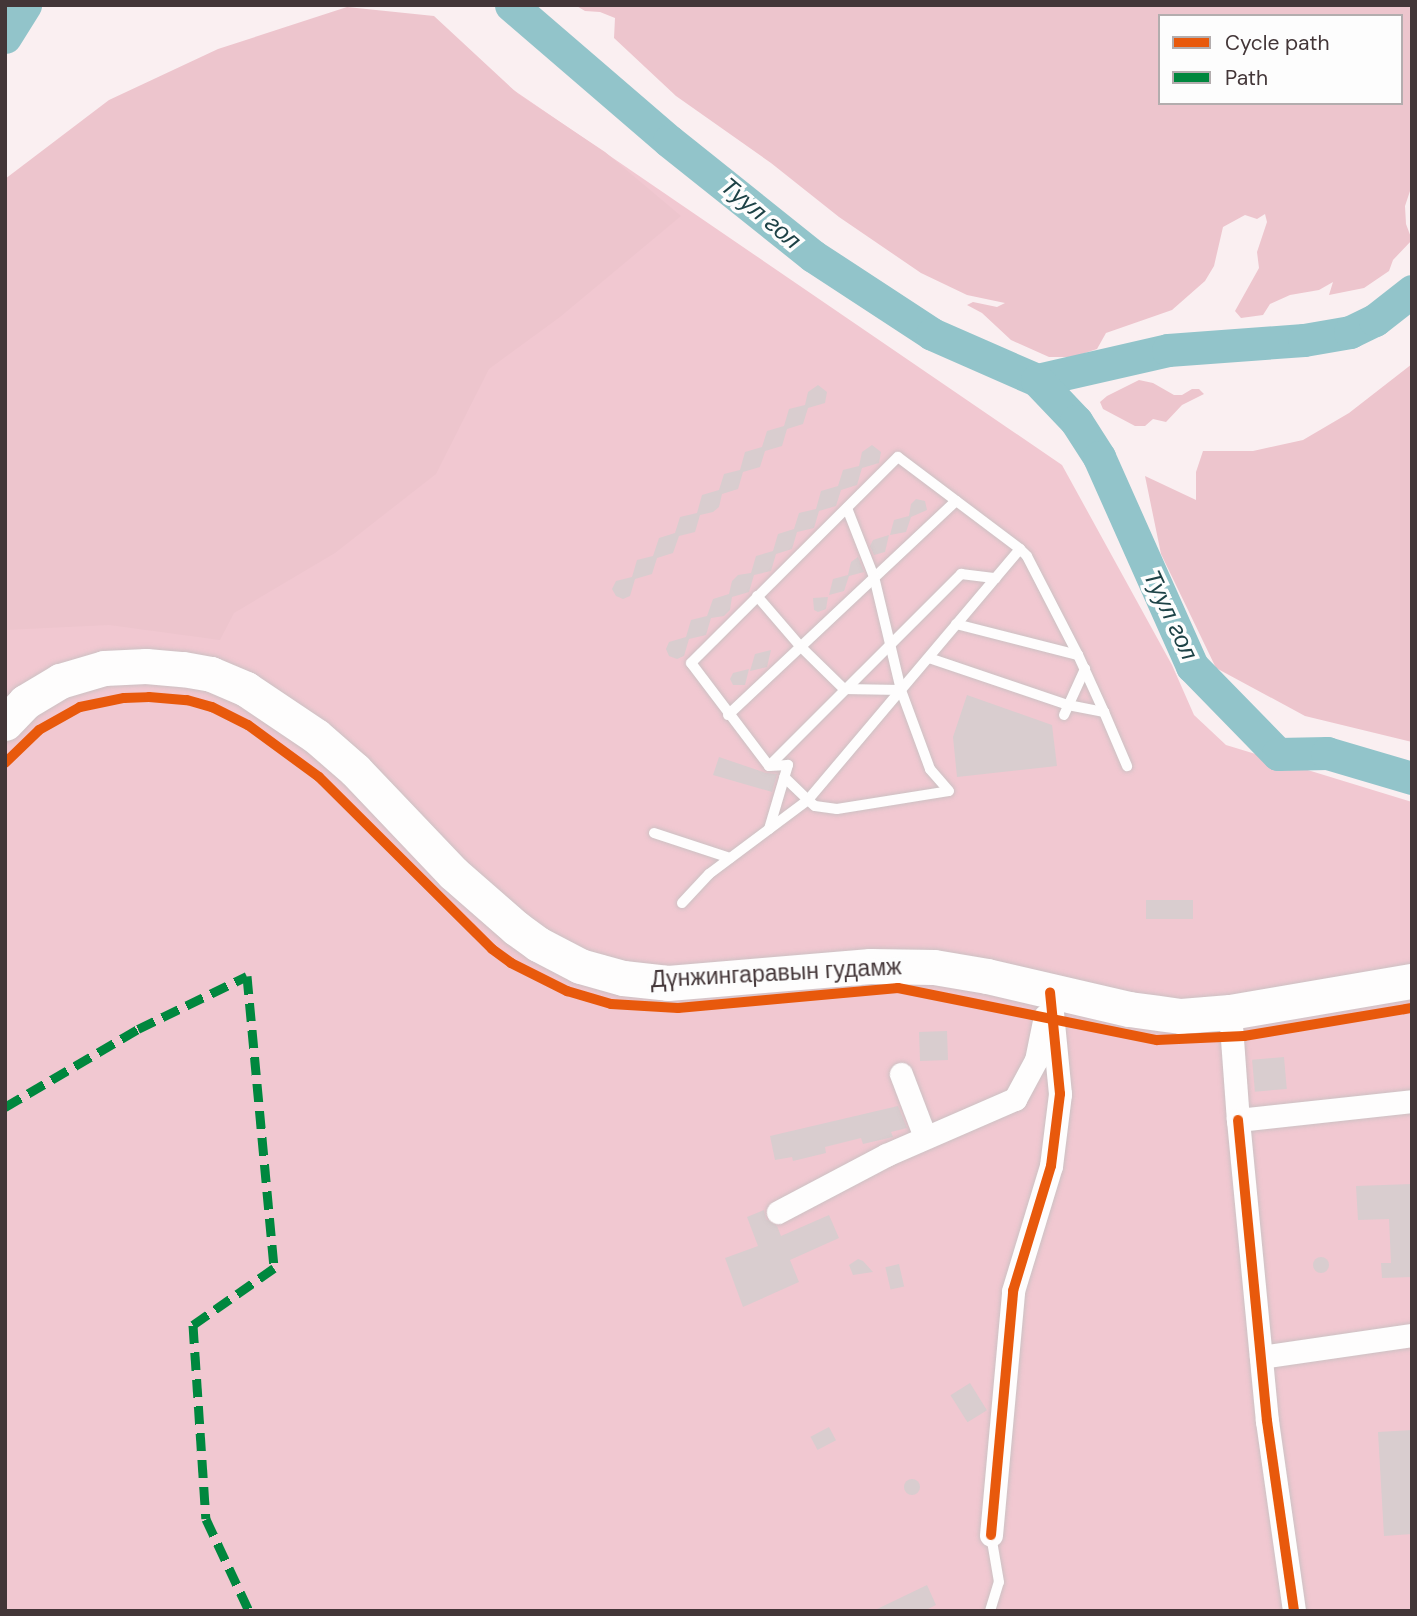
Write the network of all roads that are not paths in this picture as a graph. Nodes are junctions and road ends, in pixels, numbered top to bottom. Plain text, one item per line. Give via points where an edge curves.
1 (956, 501) junction
2 (847, 509) junction
3 (1020, 549) junction
4 (874, 576) junction
5 (996, 578) junction
6 (757, 596) junction
7 (956, 624) junction
8 (891, 642) junction
9 (800, 646) junction
10 (1078, 654) junction
11 (929, 658) junction
12 (1086, 669) junction
13 (844, 689) junction
14 (901, 690) junction
15 (1066, 710) junction
16 (1104, 712) junction
17 (728, 715) junction
18 (5, 723) edge
19 (769, 766) junction
20 (1127, 766) dead end
21 (784, 777) junction
22 (808, 800) junction
23 (769, 829) junction
24 (654, 833) dead end
25 (730, 858) junction
26 (682, 903) dead end
27 (1412, 981) edge
28 (1050, 992) junction
29 (1230, 1012) junction
30 (901, 1074) dead end
31 (1412, 1101) edge
32 (1238, 1119) junction
33 (925, 1137) junction
34 (778, 1212) dead end
35 (1412, 1335) edge
36 (1261, 1357) junction
37 (991, 1535) joint
38 (1288, 1607) edge
39 (990, 1611) edge

1 - 2 lane via 898,457
1 - 3 lane
1 - 4 lane
2 - 4 lane
2 - 6 lane
3 - 5 lane
3 - 10 lane
4 - 8 lane
4 - 9 lane
5 - 7 lane
5 - 8 lane via 961,574
6 - 9 lane
6 - 17 lane via 691,663
7 - 10 lane
7 - 11 lane
8 - 13 lane
8 - 14 lane
9 - 13 lane
9 - 17 lane
10 - 12 lane
11 - 14 lane
11 - 15 lane
12 - 15 lane
12 - 16 lane
13 - 14 lane
13 - 19 lane
14 - 22 lane
14 - 22 lane via 930,769 949,791 837,809 815,806
15 - 16 lane
16 - 20 lane
17 - 19 lane
18 - 28 main road, Дүнжингаравын гудамж via 25,702 60,681 104,667 146,666 211,674 246,689 316,736 487,904 538,944 579,966 623,978 668,983 801,970 934,967
19 - 21 lane via 788,765
21 - 22 lane
21 - 23 lane
22 - 23 lane
23 - 25 lane
24 - 25 lane
25 - 26 lane
27 - 29 main road, Дүнжингаравын гудамж
28 - 29 main road, Дүнжингаравын гудамж via 1168,1014
28 - 33 street via 1036,1060 1014,1099
28 - 37 street via 1060,1094 1051,1166 1013,1291
29 - 32 street
30 - 33 street
31 - 32 street
32 - 36 street
33 - 34 street
35 - 36 street
36 - 38 street
37 - 39 lane via 999,1581

